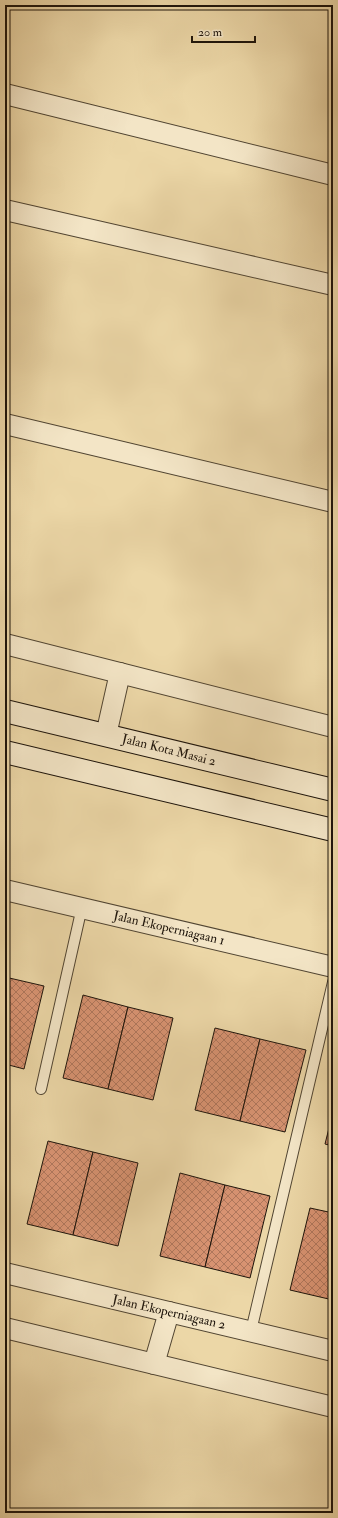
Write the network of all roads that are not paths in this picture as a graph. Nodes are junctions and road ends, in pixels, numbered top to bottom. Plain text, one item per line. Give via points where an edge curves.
1 (5, 94) edge
2 (333, 175) edge
3 (5, 210) edge
4 (333, 286) edge
5 (5, 424) edge
6 (333, 502) edge
7 (5, 644) edge
8 (120, 673) junction
9 (5, 711) edge
10 (333, 727) edge
11 (106, 735) junction
12 (5, 752) edge
13 (333, 790) edge
14 (333, 830) edge
15 (5, 890) edge
16 (82, 907) junction
17 (333, 968) edge
18 (333, 982) edge
19 (41, 1090) dead end
20 (5, 1273) edge
21 (168, 1312) junction
22 (5, 1328) edge
23 (251, 1331) junction
24 (333, 1351) edge
25 (154, 1364) junction
26 (333, 1407) edge

1 - 2 street
3 - 4 street
5 - 6 street
7 - 8 street
8 - 10 street
8 - 11 street
9 - 11 main road, Jalan Kota Masai 2
11 - 13 main road, Jalan Kota Masai 2
12 - 14 main road
15 - 16 street, Jalan Ekoperniagaan 1
16 - 17 street, Jalan Ekoperniagaan 1
16 - 19 lane
18 - 23 lane
20 - 21 street, Jalan Ekoperniagaan 2
21 - 23 street, Jalan Ekoperniagaan 2
21 - 25 street
22 - 25 street
23 - 24 street, Jalan Ekoperniagaan 2
25 - 26 street

